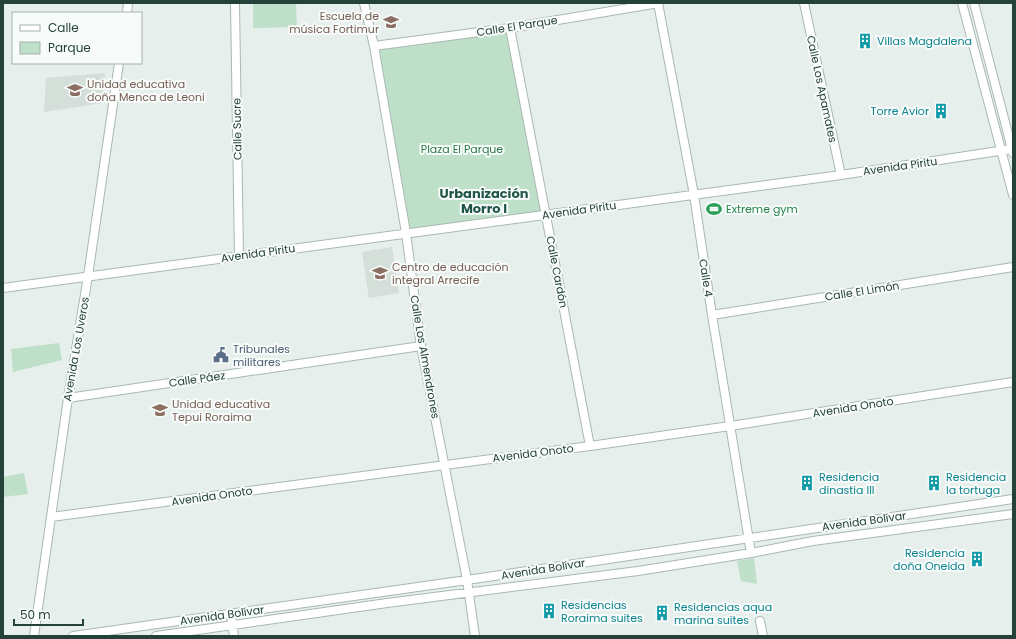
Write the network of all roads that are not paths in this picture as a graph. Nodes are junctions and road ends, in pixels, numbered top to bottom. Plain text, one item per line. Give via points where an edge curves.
1 (235, 3) edge
2 (364, 3) edge
3 (659, 3) edge
4 (804, 3) edge
5 (962, 3) edge
6 (974, 3) edge
7 (510, 28) junction
8 (374, 46) junction
9 (119, 64) edge
10 (1002, 151) junction
11 (1013, 151) edge
12 (841, 175) junction
13 (694, 195) junction
14 (1013, 195) edge
15 (546, 215) junction
16 (406, 233) junction
17 (239, 256) junction
18 (1013, 267) edge
19 (88, 276) junction
20 (3, 288) edge
21 (712, 315) junction
22 (421, 346) junction
23 (1013, 382) edge
24 (68, 398) junction
25 (730, 426) junction
26 (590, 446) junction
27 (445, 465) junction
28 (1013, 499) edge
29 (1013, 514) edge
30 (52, 517) junction
31 (749, 538) junction
32 (751, 553) junction
33 (467, 580) junction
34 (469, 592) junction
35 (230, 614) junction
36 (760, 621) dead end
37 (232, 625) junction
38 (34, 636) edge
39 (73, 636) edge
40 (156, 636) edge
41 (234, 636) edge
42 (475, 636) edge
43 (763, 636) edge

1 - 17 street, Calle Sucre
2 - 8 street, Calle Los Almendrones
3 - 7 street, Calle El Parque
3 - 13 street, Calle 4
4 - 12 street, Calle Los Apamates
5 - 10 street
6 - 11 street
7 - 8 street, Calle El Parque
7 - 15 street, Calle Cardón
8 - 16 street, Calle Los Almendrones
9 - 19 street, Avenida Los Uveros
10 - 11 street, Avenida Píritu
10 - 12 street, Avenida Píritu
10 - 14 street
12 - 13 street, Avenida Píritu
13 - 15 street, Avenida Píritu
13 - 21 street, Calle 4
15 - 16 street, Avenida Píritu
15 - 26 street, Calle Cardón
16 - 17 street, Avenida Píritu
16 - 22 street, Calle Los Almendrones
17 - 19 street, Avenida Píritu
18 - 21 street, Calle El Limón
19 - 20 street, Avenida Píritu
19 - 24 street, Avenida Los Uveros
21 - 25 street, Calle 4
22 - 24 street, Calle Páez
22 - 27 street, Calle Los Almendrones
23 - 25 street, Avenida Onoto
24 - 30 street, Avenida Los Uveros
25 - 26 street, Avenida Onoto
25 - 31 street, Calle 4
26 - 27 street, Avenida Onoto
27 - 30 street, Avenida Onoto
27 - 33 street, Calle Los Almendrones
28 - 31 street, Avenida Bolívar
29 - 32 street, Avenida Bolívar via 813,541
30 - 38 street, Avenida Los Uveros
31 - 32 street, Calle 4
31 - 33 street, Avenida Bolívar
32 - 34 street, Avenida Bolívar via 638,571
33 - 34 street, Calle Los Almendrones
33 - 35 street, Avenida Bolívar
34 - 37 street, Avenida Bolívar
34 - 42 street, Calle Los Almendrones
35 - 37 street
35 - 39 street, Avenida Bolívar
36 - 43 street
37 - 40 street, Avenida Bolívar
37 - 41 street

